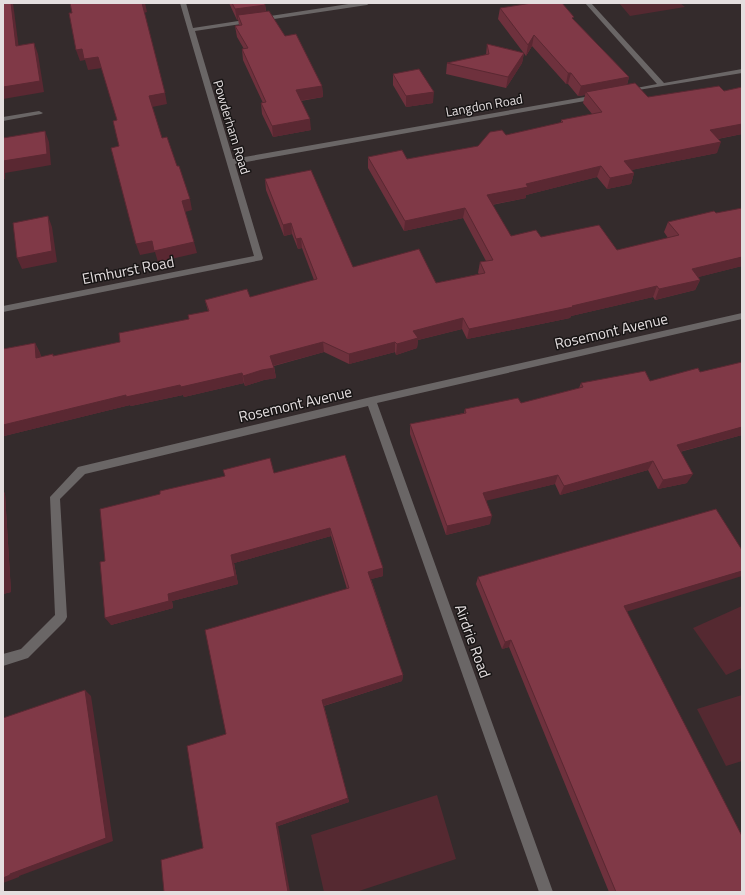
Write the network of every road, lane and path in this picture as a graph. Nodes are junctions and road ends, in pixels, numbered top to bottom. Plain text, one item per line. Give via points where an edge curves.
1 (183, 3) edge
2 (367, 3) edge
3 (588, 3) edge
4 (190, 30) junction
5 (742, 71) edge
6 (662, 85) junction
7 (623, 92) edge
8 (600, 96) edge
9 (39, 113) dead end
10 (3, 119) edge
11 (231, 162) junction
12 (259, 258) joint
13 (3, 309) edge
14 (742, 316) edge
15 (371, 401) junction
16 (3, 660) edge
17 (546, 892) edge

1 - 4 street, Powderham Road
2 - 4 street
3 - 6 street
4 - 11 street, Powderham Road
5 - 6 street
6 - 7 street
8 - 11 street, Langdon Road
9 - 10 street
11 - 12 street, Powderham Road
12 - 13 street, Elmhurst Road
14 - 15 street, Rosemont Avenue
15 - 16 street, Rosemont Avenue via 82,470 55,498 61,617 24,654
15 - 17 street, Airdrie Road

